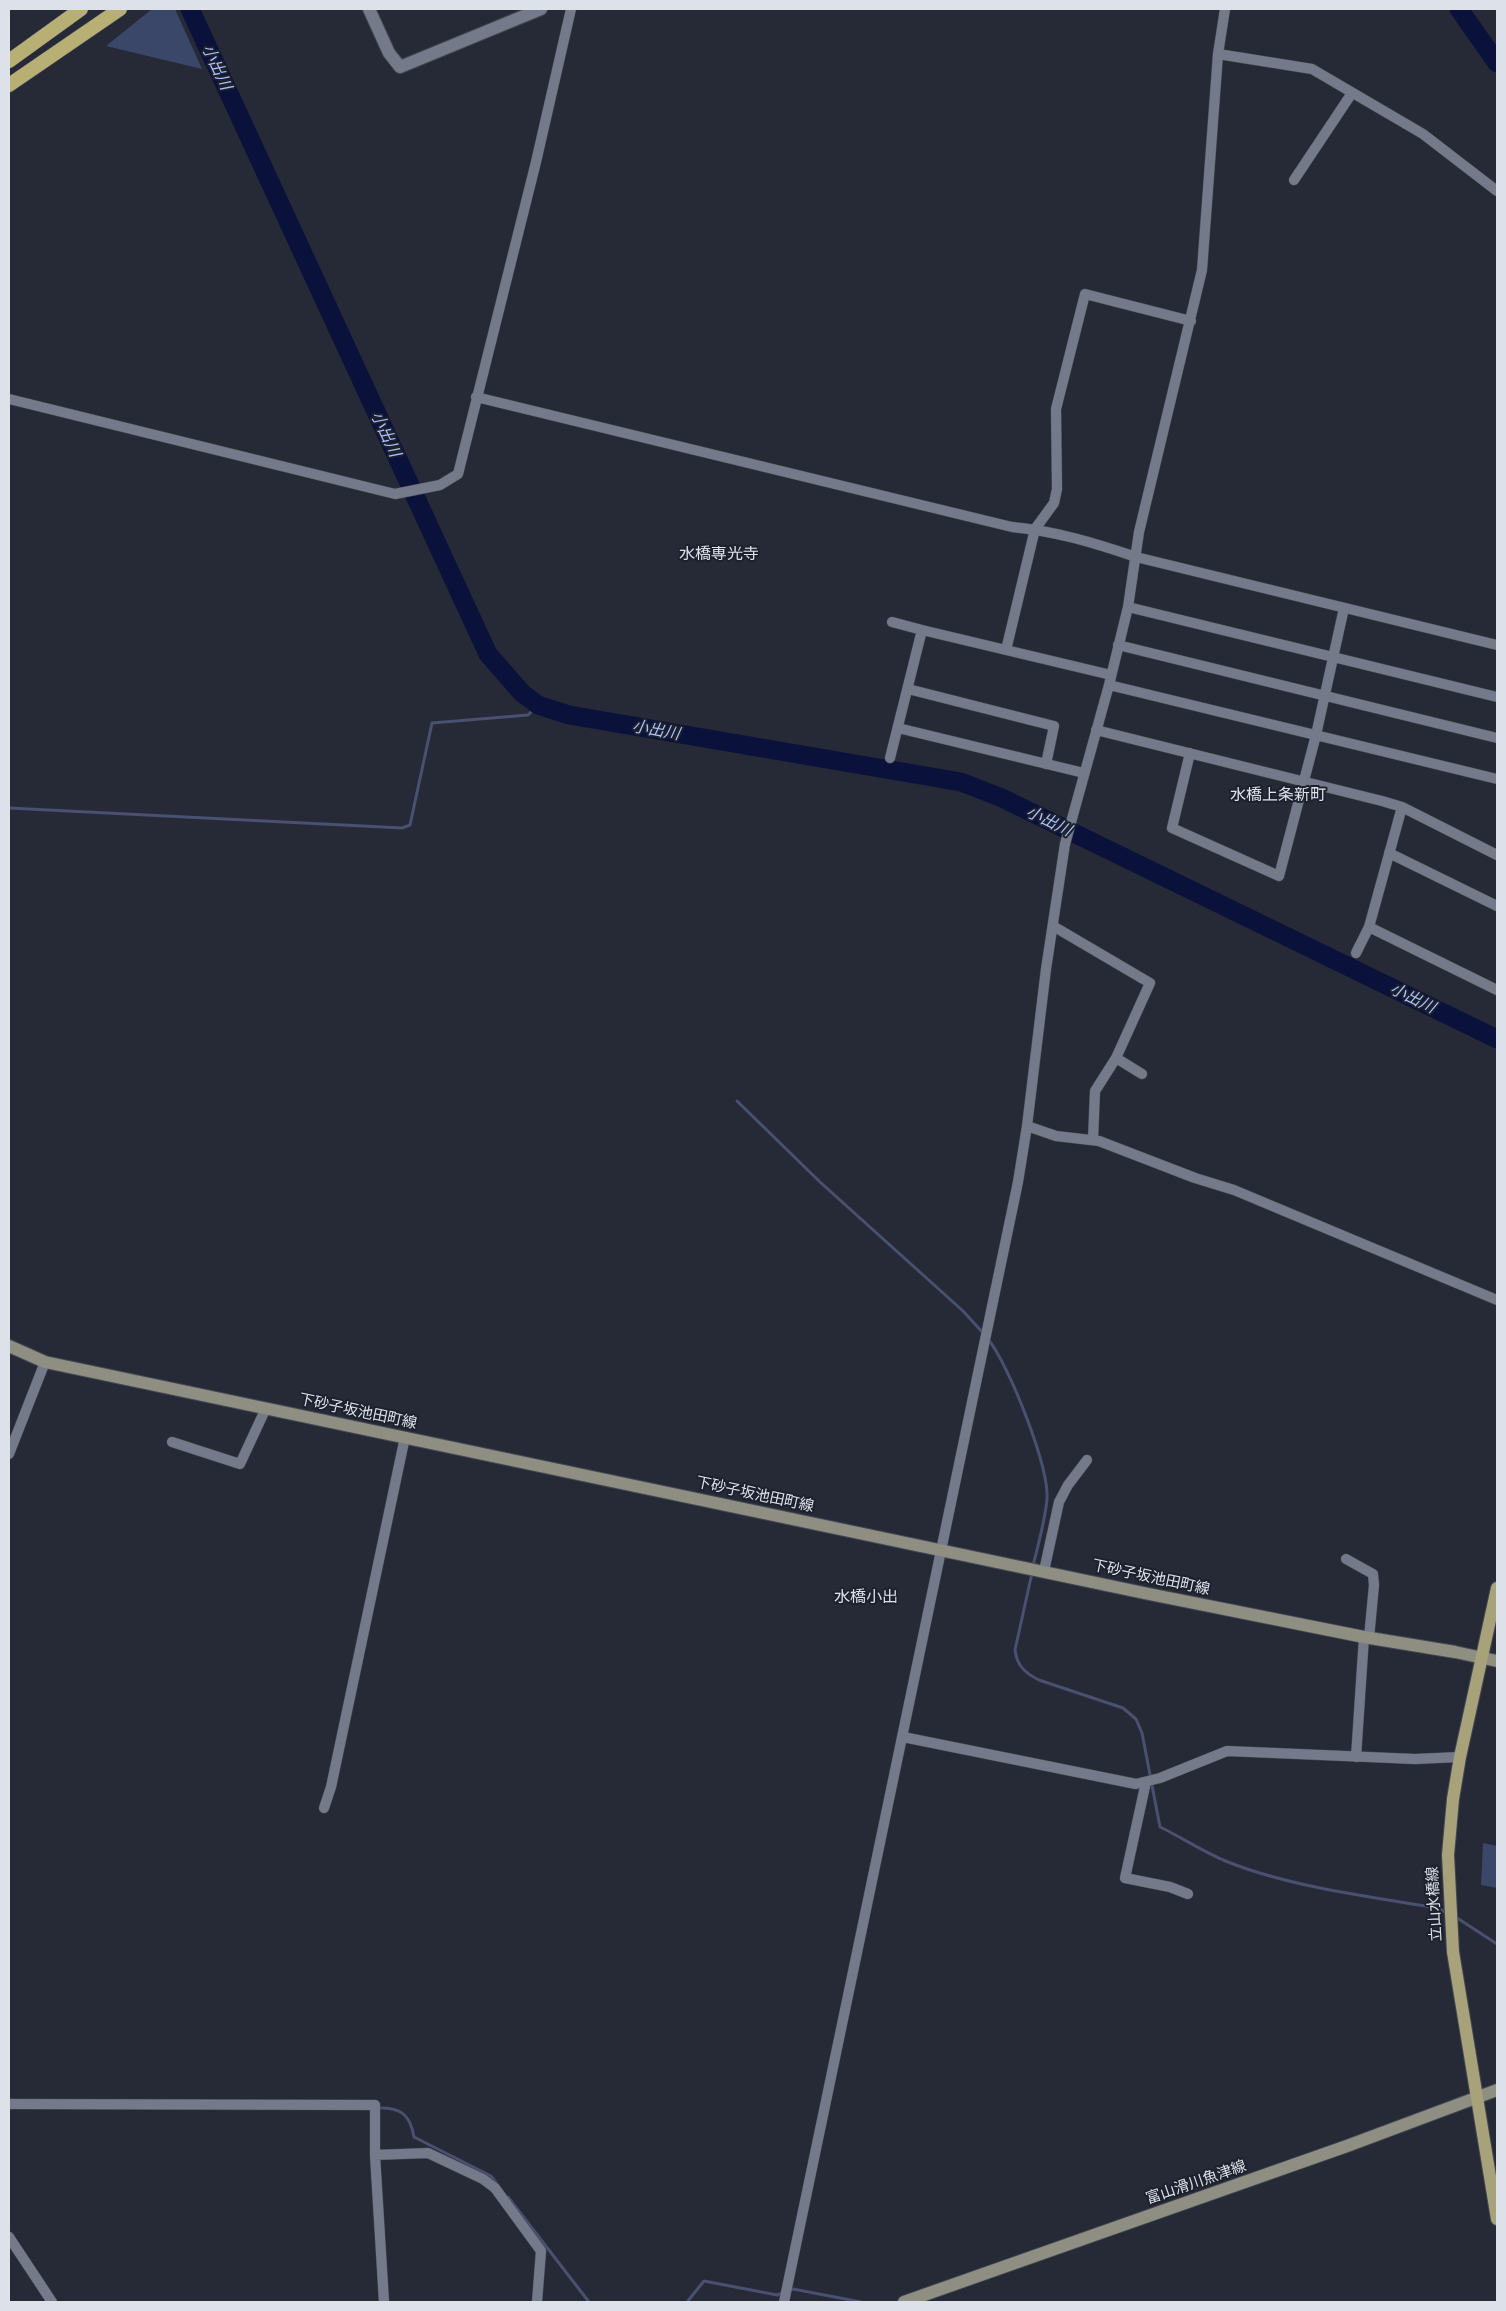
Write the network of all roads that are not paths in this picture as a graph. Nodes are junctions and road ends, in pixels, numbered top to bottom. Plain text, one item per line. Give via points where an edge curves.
1 (81, 9) edge
2 (120, 9) edge
3 (369, 9) edge
4 (541, 9) edge
5 (571, 9) edge
6 (1225, 9) edge
7 (1218, 54) junction
8 (9, 61) edge
9 (9, 85) edge
10 (1352, 93) junction
11 (1294, 180) dead end
12 (1497, 191) edge
13 (1191, 321) junction
14 (476, 397) junction
15 (9, 399) edge
16 (1035, 530) junction
17 (1136, 557) junction
18 (1128, 606) junction
19 (1344, 608) junction
20 (892, 622) dead end
21 (922, 630) junction
22 (1118, 645) junction
23 (1497, 645) edge
24 (1006, 650) junction
25 (1333, 657) junction
26 (1110, 680) junction
27 (908, 689) junction
28 (1324, 696) junction
29 (1497, 696) edge
30 (898, 728) junction
31 (1096, 730) junction
32 (1316, 735) junction
33 (1497, 738) edge
34 (1190, 753) junction
35 (890, 758) dead end
36 (1046, 764) junction
37 (1084, 773) junction
38 (1497, 779) edge
39 (1304, 781) junction
40 (1402, 807) junction
41 (1389, 853) junction
42 (1497, 855) edge
43 (1497, 906) edge
44 (1053, 926) junction
45 (1369, 927) junction
46 (1356, 953) dead end
47 (1497, 990) edge
48 (1116, 1058) junction
49 (1142, 1074) dead end
50 (1027, 1126) junction
51 (1093, 1140) junction
52 (1497, 1300) edge
53 (9, 1346) edge
54 (45, 1362) junction
55 (266, 1408) junction
56 (405, 1437) junction
57 (172, 1442) dead end
58 (9, 1454) edge
59 (1087, 1460) dead end
60 (942, 1549) junction
61 (1346, 1559) dead end
62 (1044, 1571) junction
63 (1497, 1588) edge
64 (1366, 1638) junction
65 (1482, 1657) junction
66 (1497, 1661) edge
67 (903, 1737) junction
68 (1356, 1757) junction
69 (1460, 1757) junction
70 (1146, 1782) junction
71 (324, 1808) dead end
72 (1188, 1894) dead end
73 (1497, 2090) edge
74 (1476, 2099) junction
75 (9, 2104) edge
76 (375, 2155) junction
77 (1497, 2219) edge
78 (9, 2237) edge
79 (52, 2302) edge
80 (384, 2302) edge
81 (537, 2302) edge
82 (784, 2302) edge
83 (904, 2302) edge

1 - 8 highway
2 - 9 highway
3 - 4 street via 389,53 400,67
5 - 14 street
6 - 7 street
7 - 10 street via 1312,69
7 - 13 street via 1206,241
10 - 11 street
10 - 12 street via 1423,134
13 - 16 street via 1085,294 1056,409 1057,489 1054,503
13 - 17 street via 1139,532
14 - 15 street via 458,474 440,486 395,494
14 - 16 street
16 - 17 street
16 - 24 street
17 - 18 street
17 - 19 street
18 - 22 street
18 - 25 street
19 - 23 street
19 - 25 street
20 - 21 street
21 - 24 street
21 - 27 street
22 - 26 street
22 - 28 street
24 - 26 street
25 - 28 street
25 - 29 street
26 - 31 street
26 - 32 street
27 - 30 street
27 - 36 street via 1054,726
28 - 32 street
28 - 33 street
30 - 35 street
30 - 36 street
31 - 34 street
31 - 37 street
32 - 38 street
32 - 39 street
34 - 39 street
34 - 39 street via 1172,828 1279,876
36 - 37 street
37 - 44 street via 1065,844
39 - 40 street
40 - 41 street
40 - 42 street
41 - 43 street
41 - 45 street
44 - 48 street via 1150,983
44 - 50 street
45 - 46 street
45 - 47 street
48 - 49 street
48 - 51 street via 1095,1090
50 - 51 street via 1056,1136
50 - 60 street
51 - 52 street via 1234,1190
53 - 54 main road, 下砂子坂池田町線
54 - 55 main road, 下砂子坂池田町線
54 - 58 street
55 - 56 main road, 下砂子坂池田町線
55 - 57 street via 240,1464
56 - 60 main road, 下砂子坂池田町線
56 - 71 street
59 - 62 street via 1059,1502
60 - 62 main road, 下砂子坂池田町線
60 - 67 street
61 - 64 street via 1373,1574
62 - 64 main road, 下砂子坂池田町線
63 - 65 main road, 立山水橋線
64 - 65 main road, 下砂子坂池田町線
64 - 68 street
65 - 66 main road, 下砂子坂池田町線
65 - 69 main road, 立山水橋線
67 - 70 street via 1136,1784
67 - 82 street
68 - 69 street
68 - 70 street via 1227,1751
69 - 74 main road, 立山水橋線 via 1448,1856 1451,1924
70 - 72 street via 1125,1878
73 - 74 main road, 富山滑川魚津線
74 - 77 main road, 立山水橋線
74 - 83 main road, 富山滑川魚津線
75 - 76 street via 375,2105
76 - 80 street
76 - 81 street via 428,2153 495,2188 541,2251
78 - 79 street

